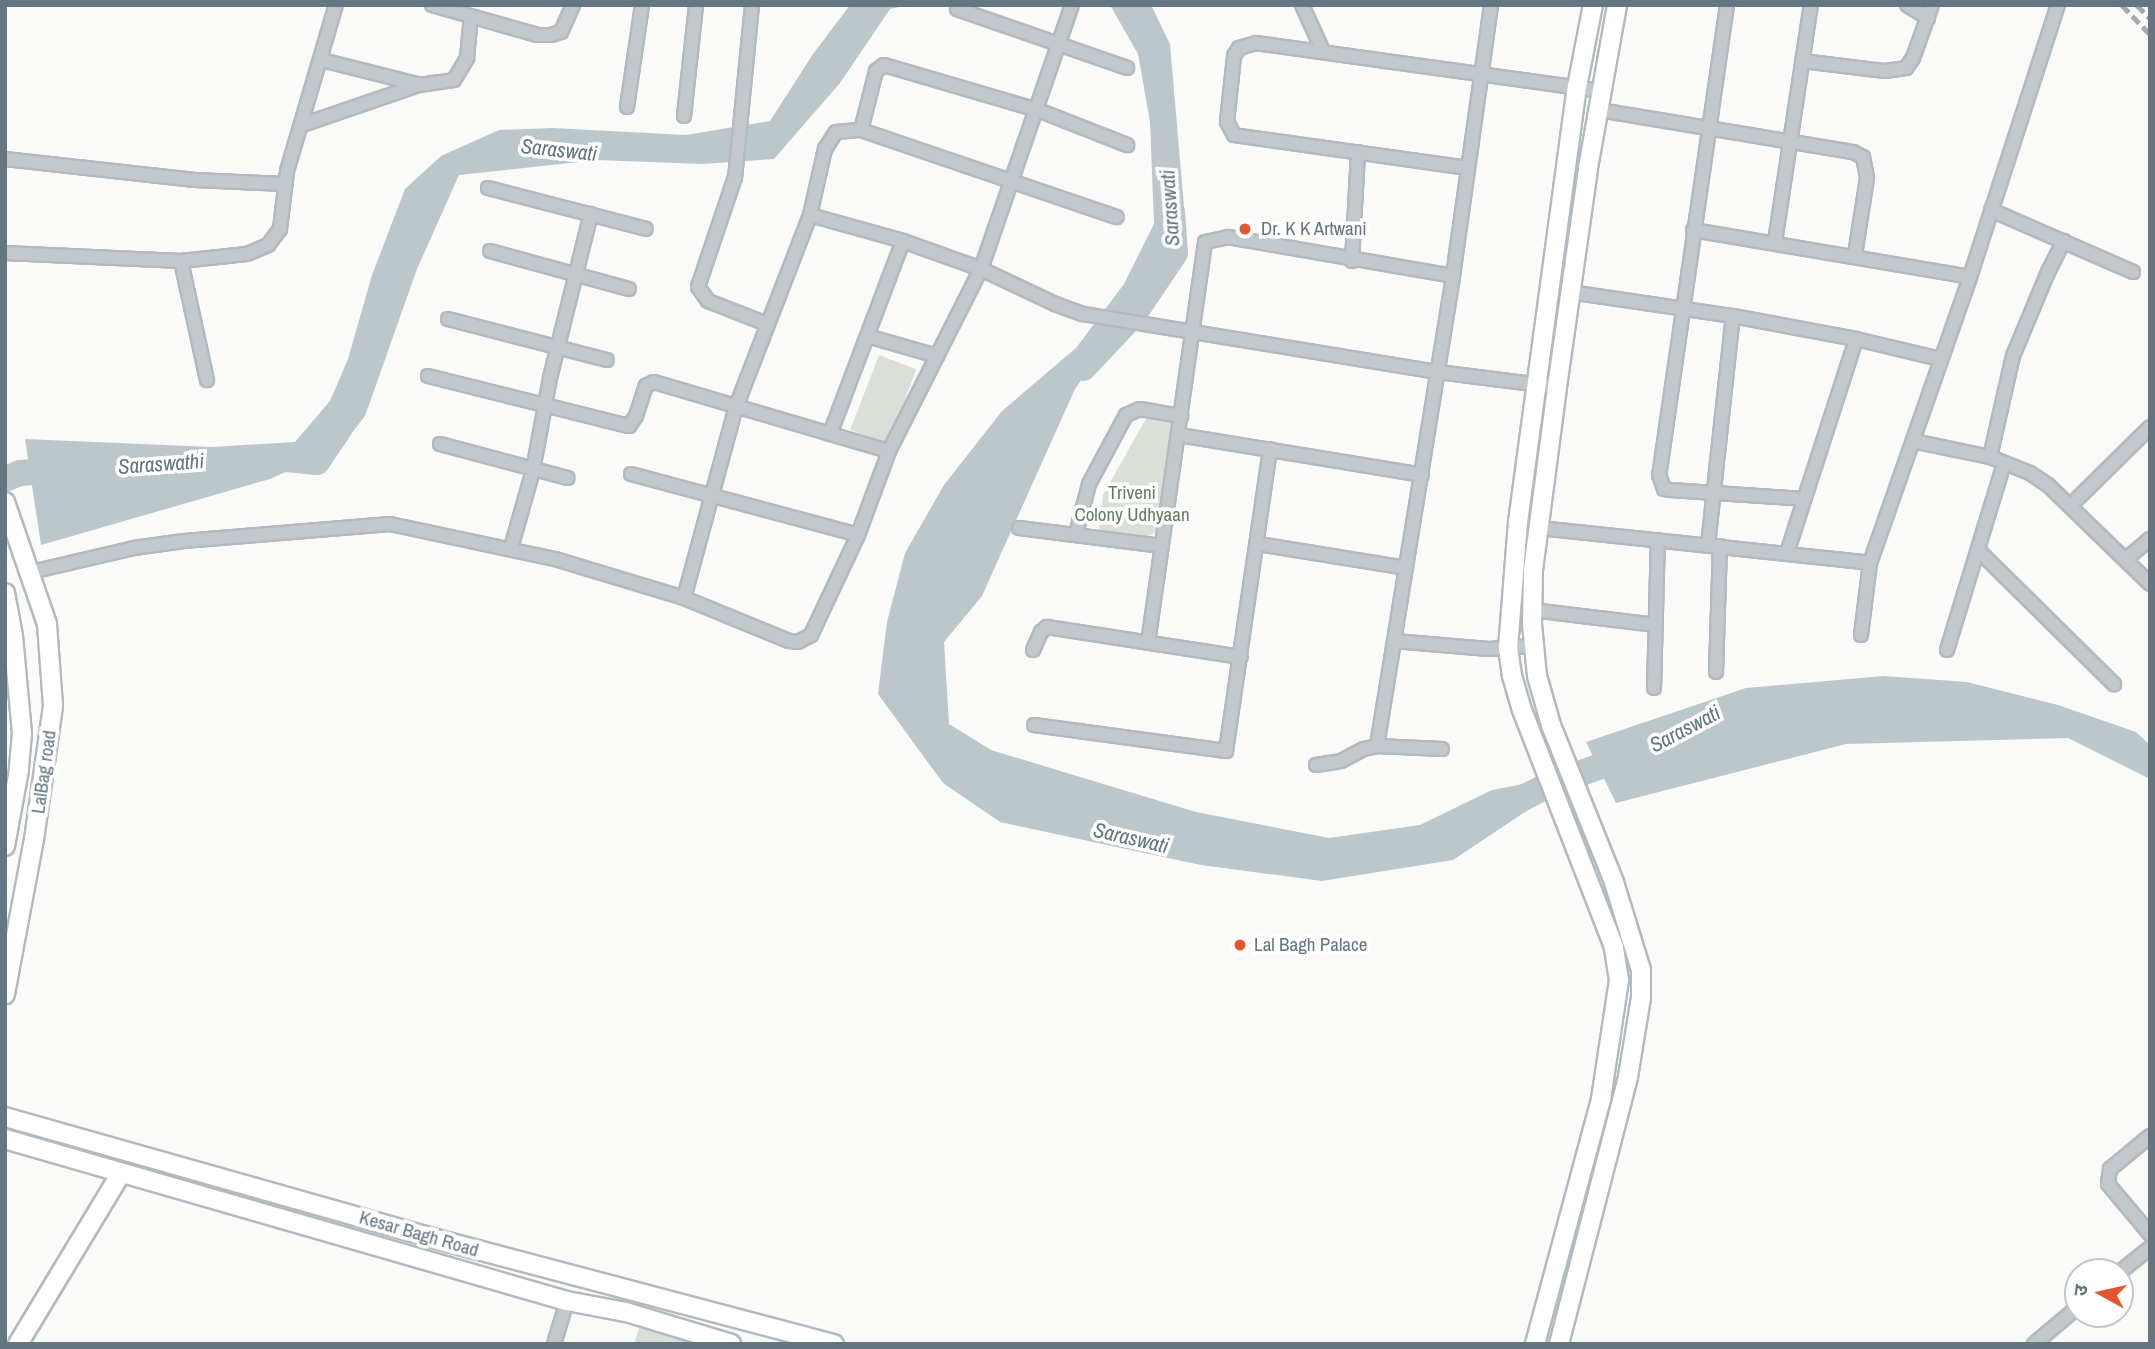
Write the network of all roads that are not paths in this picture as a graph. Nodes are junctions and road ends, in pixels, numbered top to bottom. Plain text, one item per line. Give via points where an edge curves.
1 (336, 5) edge
2 (432, 5) edge
3 (573, 5) edge
4 (642, 5) edge
5 (696, 5) edge
6 (752, 5) edge
7 (1072, 5) edge
8 (1302, 5) edge
9 (1491, 5) edge
10 (1593, 5) edge
11 (1617, 5) edge
12 (1727, 5) edge
13 (1811, 5) edge
14 (1907, 5) edge
15 (2058, 5) edge
16 (957, 9) dead end
17 (1930, 12) edge
18 (471, 16) junction
19 (1059, 44) junction
20 (1323, 51) junction
21 (322, 60) junction
22 (1802, 61) junction
23 (1127, 68) dead end
24 (1481, 74) junction
25 (419, 85) junction
26 (1577, 87) junction
27 (1602, 91) junction
28 (627, 107) dead end
29 (1038, 110) junction
30 (1599, 110) junction
31 (684, 116) dead end
32 (302, 125) junction
33 (1707, 129) junction
34 (861, 130) junction
35 (1790, 141) junction
36 (1126, 145) dead end
37 (1358, 152) junction
38 (5, 159) edge
39 (1468, 168) junction
40 (1011, 183) junction
41 (284, 184) junction
42 (488, 188) dead end
43 (1991, 210) junction
44 (591, 214) junction
45 (810, 215) junction
46 (1117, 217) dead end
47 (646, 229) dead end
48 (1693, 230) junction
49 (903, 241) junction
50 (2064, 241) junction
51 (1775, 242) junction
52 (490, 251) dead end
53 (5, 253) edge
54 (1855, 256) junction
55 (181, 261) junction
56 (1352, 261) junction
57 (981, 269) junction
58 (2133, 272) dead end
59 (576, 273) junction
60 (1453, 276) junction
61 (1970, 277) junction
62 (629, 289) dead end
63 (1570, 292) junction
64 (1681, 309) junction
65 (1733, 316) junction
66 (448, 319) dead end
67 (767, 324) junction
68 (1193, 331) junction
69 (867, 336) junction
70 (1856, 339) junction
71 (558, 346) junction
72 (937, 356) junction
73 (1940, 359) junction
74 (607, 360) dead end
75 (1438, 372) junction
76 (428, 376) dead end
77 (207, 380) dead end
78 (1537, 385) junction
79 (1557, 387) junction
80 (544, 407) junction
81 (736, 407) junction
82 (1181, 416) junction
83 (2150, 427) edge
84 (830, 434) junction
85 (1179, 435) junction
86 (1913, 441) junction
87 (440, 444) dead end
88 (1270, 449) junction
89 (889, 451) junction
90 (1990, 457) junction
91 (2004, 463) junction
92 (533, 470) junction
93 (631, 474) dead end
94 (1422, 475) junction
95 (568, 478) dead end
96 (1713, 494) junction
97 (711, 496) junction
98 (1804, 499) junction
99 (5, 502) edge
100 (2070, 506) junction
101 (1019, 528) dead end
102 (1539, 528) junction
103 (1076, 534) junction
104 (858, 535) junction
105 (2150, 539) edge
106 (1658, 540) junction
107 (1258, 544) junction
108 (1162, 546) junction
109 (1714, 546) junction
110 (511, 548) junction
111 (1979, 551) junction
112 (1787, 553) junction
113 (2126, 559) junction
114 (1870, 563) junction
115 (1406, 568) junction
116 (31, 572) junction
117 (2150, 584) edge
118 (5, 593) edge
119 (684, 598) junction
120 (1532, 610) junction
121 (1656, 625) junction
122 (1861, 635) dead end
123 (1394, 641) junction
124 (1148, 643) junction
125 (1532, 646) junction
126 (1508, 649) junction
127 (1033, 650) dead end
128 (1947, 650) dead end
129 (1241, 657) junction
130 (1716, 671) dead end
131 (2113, 684) dead end
132 (1654, 688) dead end
133 (1034, 725) dead end
134 (1377, 746) junction
135 (1442, 749) dead end
136 (1316, 765) dead end
137 (6, 837) edge
138 (34, 839) junction
139 (5, 994) edge
140 (5, 1117) edge
141 (2150, 1136) edge
142 (5, 1139) edge
143 (121, 1173) junction
144 (2150, 1234) edge
145 (425, 1236) junction
146 (2150, 1248) edge
147 (417, 1258) junction
148 (2134, 1261) edge
149 (567, 1301) junction
150 (2064, 1319) edge
151 (727, 1343) edge
152 (18, 1344) edge
153 (554, 1344) edge
154 (834, 1344) edge
155 (1535, 1344) edge
156 (1559, 1344) edge
157 (2034, 1344) edge

1 - 21 street
2 - 18 street
3 - 18 street via 561,32 551,35
4 - 28 street
5 - 31 street
6 - 67 street via 735,177 698,286 708,301
7 - 19 street
8 - 20 street
9 - 24 street
10 - 26 main road
11 - 27 main road
12 - 33 street
13 - 22 street
14 - 17 street
15 - 43 street
16 - 19 street
17 - 22 street via 1913,58 1898,72
18 - 25 street via 461,72 454,80
19 - 23 street
19 - 29 street
20 - 24 street
20 - 37 street via 1256,43 1239,48 1234,56 1228,128 1244,137
21 - 25 street
21 - 32 street
22 - 35 street
24 - 26 street
24 - 39 street
25 - 32 street
26 - 27 street
26 - 78 main road
27 - 30 main road
29 - 34 street via 884,65 876,71
29 - 36 street
29 - 40 street
30 - 33 street
30 - 63 main road
32 - 41 street
33 - 35 street
33 - 48 street
34 - 40 street
34 - 45 street via 836,132 830,139
35 - 51 street
35 - 54 street via 1863,157 1867,178
37 - 39 street
37 - 56 street
38 - 41 street via 195,180
39 - 60 street
40 - 46 street
40 - 57 street
41 - 55 street via 280,229 268,245 247,254
42 - 44 street
43 - 50 street
43 - 61 street
44 - 47 street
44 - 59 street
45 - 49 street
45 - 67 street
48 - 51 street
48 - 64 street
49 - 57 street
49 - 69 street
50 - 58 street
50 - 90 street via 2013,356
51 - 54 street
52 - 59 street
53 - 55 street
54 - 61 street
55 - 77 street
56 - 60 street
56 - 68 street via 1217,237 1205,242
57 - 68 street via 1083,314
57 - 72 street
59 - 62 street
59 - 71 street
60 - 75 street
61 - 73 street
63 - 64 street
63 - 79 main road
64 - 65 street
64 - 96 street via 1659,475 1664,488
65 - 70 street
65 - 96 street
66 - 71 street
67 - 81 street
68 - 75 street
68 - 82 street
69 - 72 street
69 - 84 street
70 - 73 street
70 - 98 street
71 - 74 street
71 - 80 street
72 - 89 street
73 - 86 street
75 - 78 street
75 - 94 street
76 - 80 street
78 - 79 street
78 - 126 main road via 1518,522
79 - 102 main road
80 - 81 street via 629,426 646,386 654,382
80 - 92 street
81 - 84 street
81 - 97 street
82 - 85 street
82 - 103 street via 1139,409 1126,415 1089,484
83 - 100 street
84 - 89 street
85 - 88 street
85 - 108 street
86 - 90 street
86 - 114 street
87 - 92 street
88 - 94 street
88 - 107 street
89 - 104 street
90 - 91 street
91 - 100 street via 2029,472
91 - 111 street
92 - 95 street
92 - 110 street
93 - 97 street
94 - 115 street
96 - 98 street
96 - 109 street
97 - 104 street
97 - 119 street
98 - 112 street
99 - 116 main road, LalBag road
100 - 113 street
101 - 103 street
102 - 106 street
102 - 120 main road
103 - 108 street
104 - 119 street via 811,635 798,642 774,637
105 - 113 street
106 - 109 street
106 - 121 street
107 - 115 street
107 - 129 street
108 - 124 street
109 - 112 street
109 - 130 street
110 - 116 street via 390,524 363,525 134,548
110 - 119 street
111 - 128 street
111 - 131 street
112 - 114 street
113 - 117 street
114 - 122 street
115 - 123 street
116 - 138 main road, LalBag road via 47,624 53,706
118 - 137 main road via 22,733
120 - 121 street
120 - 125 main road
121 - 132 street
123 - 126 street
123 - 134 street
124 - 127 street via 1047,627
124 - 129 street
125 - 126 street
125 - 156 main road via 1551,725 1614,882 1641,970 1628,1077
126 - 155 main road via 1531,735 1614,947 1619,980 1601,1099
129 - 133 street via 1226,751
134 - 135 street
134 - 136 street via 1341,761
137 - 138 street
138 - 139 main road, LalBag road
140 - 145 main road, Kesar Bagh Road
141 - 144 street via 2110,1169 2108,1184
142 - 143 main road, Kesar Bagh Road
143 - 147 main road, Kesar Bagh Road
143 - 152 main road
145 - 147 street
145 - 154 main road, Kesar Bagh Road
146 - 148 street
147 - 149 main road, Kesar Bagh Road
149 - 151 main road, Kesar Bagh Road via 626,1312
149 - 153 street
150 - 157 street

